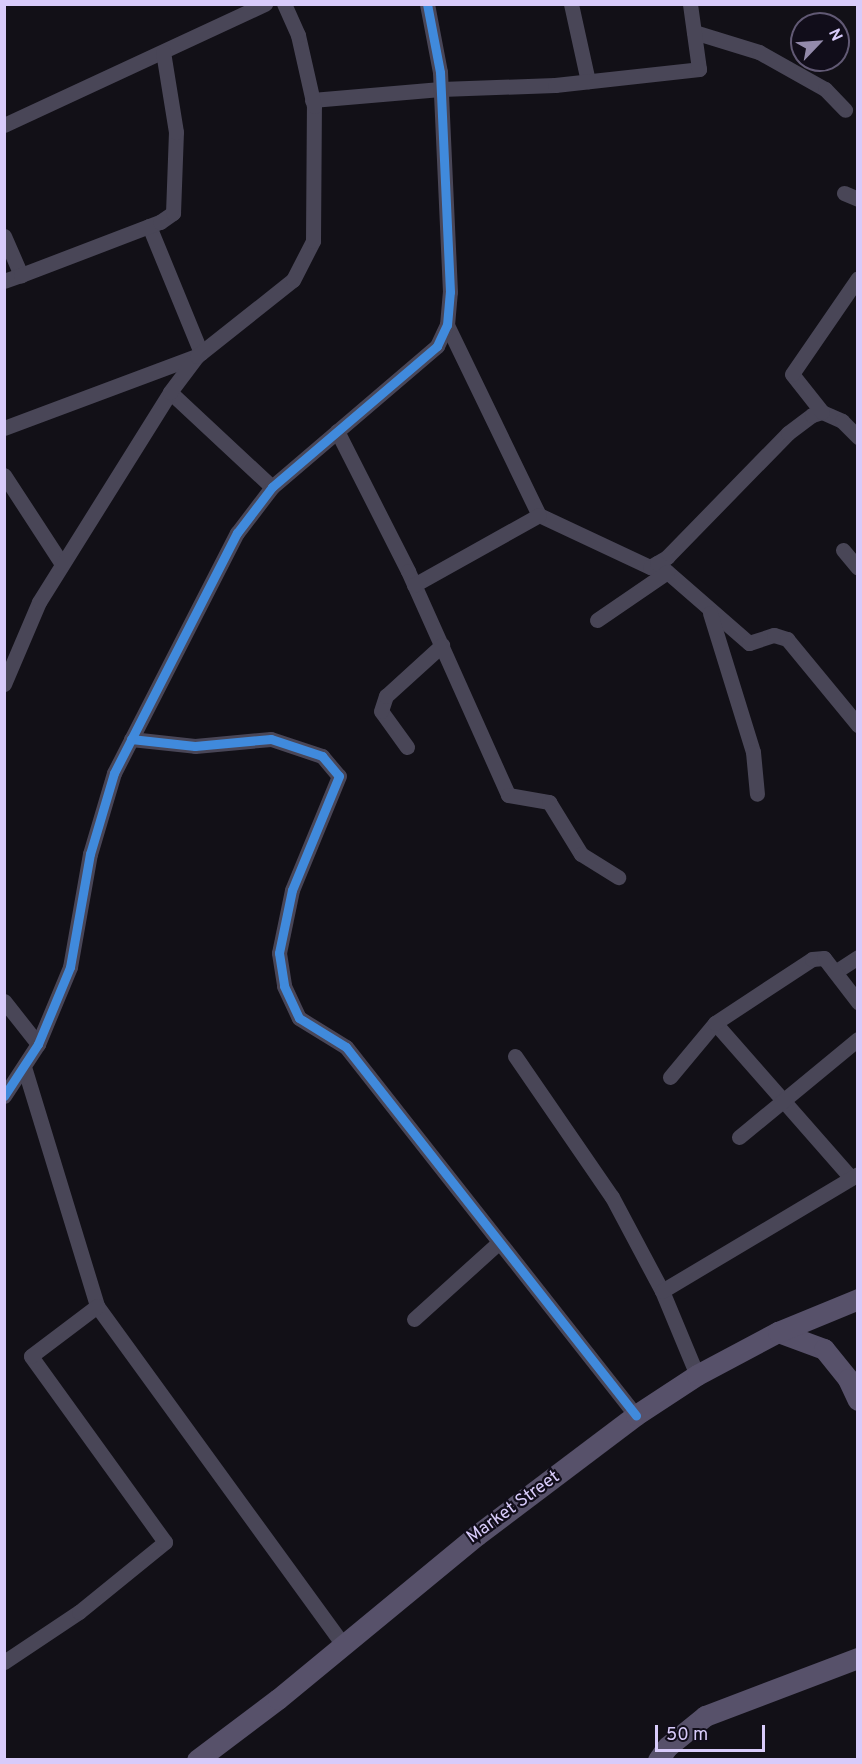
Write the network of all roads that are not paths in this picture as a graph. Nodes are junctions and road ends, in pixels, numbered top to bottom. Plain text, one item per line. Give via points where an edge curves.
1 (265, 4) edge
2 (284, 4) edge
3 (427, 4) edge
4 (571, 4) edge
5 (690, 4) edge
6 (694, 32) junction
7 (163, 52) junction
8 (588, 81) junction
9 (441, 89) junction
10 (312, 100) junction
11 (845, 110) dead end
12 (4, 125) edge
13 (149, 226) junction
14 (4, 236) edge
15 (21, 275) junction
16 (858, 278) edge
17 (4, 281) edge
18 (447, 325) junction
19 (199, 355) junction
20 (170, 392) junction
21 (822, 412) junction
22 (4, 428) edge
23 (337, 430) junction
24 (856, 430) edge
25 (4, 475) edge
26 (272, 487) junction
27 (539, 515) junction
28 (843, 550) dead end
29 (62, 564) junction
30 (662, 567) junction
31 (858, 568) edge
32 (414, 585) junction
33 (709, 610) junction
34 (597, 620) dead end
35 (442, 645) junction
36 (4, 684) edge
37 (858, 725) edge
38 (131, 739) junction
39 (407, 747) dead end
40 (757, 794) dead end
41 (618, 877) dead end
42 (858, 957) edge
43 (835, 972) junction
44 (4, 1001) edge
45 (858, 1002) edge
46 (715, 1023) junction
47 (858, 1039) edge
48 (39, 1044) junction
49 (515, 1056) dead end
50 (25, 1070) junction
51 (670, 1077) dead end
52 (4, 1096) edge
53 (783, 1100) junction
54 (739, 1137) dead end
55 (854, 1176) edge
56 (498, 1243) junction
57 (662, 1291) junction
58 (858, 1299) edge
59 (97, 1306) junction
60 (414, 1319) dead end
61 (778, 1332) junction
62 (697, 1375) junction
63 (858, 1400) edge
64 (636, 1415) junction
65 (343, 1645) junction
66 (858, 1658) edge
67 (4, 1662) edge
68 (197, 1760) edge
69 (658, 1760) edge

1 - 7 street
2 - 10 street via 298,35
3 - 9 street
4 - 8 street
5 - 6 street
6 - 8 street via 699,69
6 - 11 street via 759,52 825,89
7 - 12 street
7 - 13 street via 176,132 176,194 173,213
8 - 9 street
9 - 10 street
9 - 18 street via 450,292
10 - 19 street via 313,241 293,280
13 - 15 street
13 - 19 street
14 - 15 street
15 - 17 street
16 - 21 street via 792,374
18 - 23 street via 437,346
18 - 27 street
19 - 20 street
19 - 22 street
20 - 26 street
20 - 29 street
21 - 24 street
21 - 30 street via 788,432
23 - 26 street
23 - 32 street
25 - 29 street
26 - 38 street via 237,533
27 - 30 street via 650,567
27 - 32 street
28 - 31 street
29 - 36 street via 39,602
30 - 33 street
30 - 34 street
32 - 35 street
33 - 37 street via 749,643 774,635 787,639
33 - 40 street via 753,752
35 - 39 street via 386,696 381,711
35 - 41 street via 508,795 549,802 581,854
38 - 48 street via 114,773 90,854 70,967
38 - 56 street via 195,746 271,739 322,756 339,776 292,890 279,953 284,986 299,1018 346,1047
42 - 43 street
43 - 45 street
43 - 46 street via 824,958 812,959
44 - 48 street
46 - 51 street
46 - 53 street
47 - 53 street
48 - 50 street
49 - 57 street via 612,1197
50 - 52 street
50 - 59 street
53 - 54 street
53 - 55 street
55 - 57 street
56 - 60 street
56 - 64 street
57 - 62 street
58 - 61 street, Market Street
59 - 65 street
59 - 67 street via 31,1356 165,1542 79,1612
61 - 62 street, Market Street
61 - 63 street via 824,1349 848,1379
62 - 64 street, Market Street
64 - 65 street, Market Street via 468,1541
65 - 68 street, Market Street
66 - 69 street via 705,1716 667,1747

